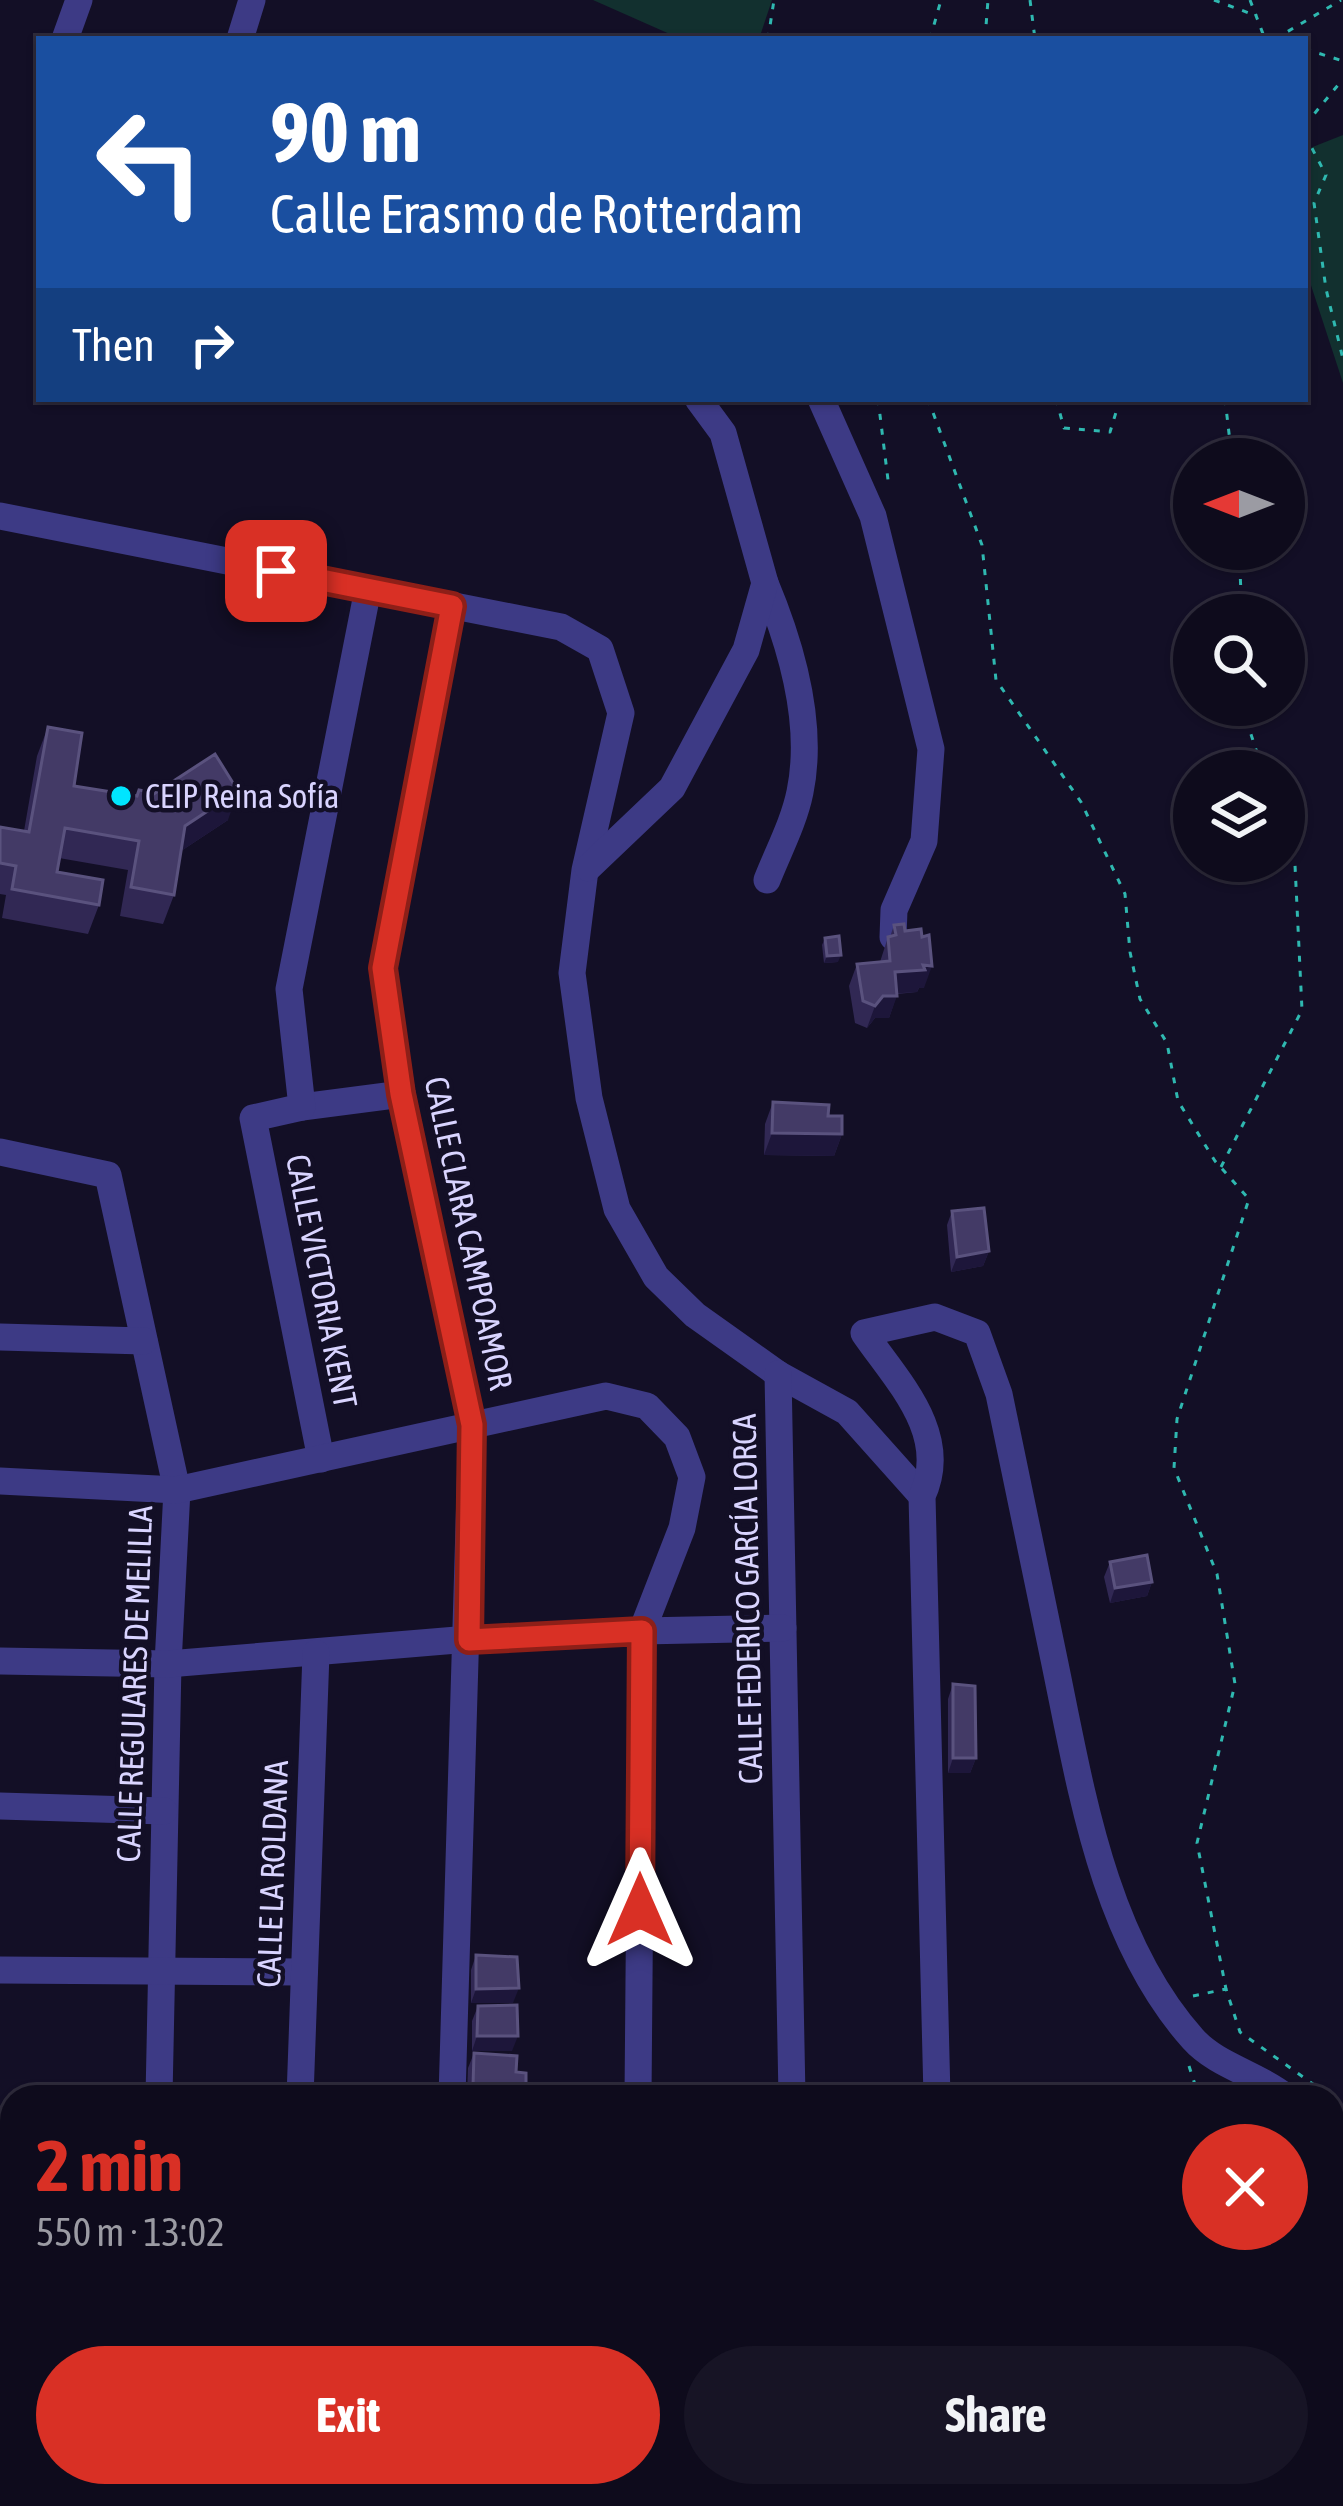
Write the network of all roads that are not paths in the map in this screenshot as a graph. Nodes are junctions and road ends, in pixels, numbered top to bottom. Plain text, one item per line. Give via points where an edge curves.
1 (79, 0) edge
2 (252, 0) edge
3 (65, 36) edge
4 (241, 36) edge
5 (700, 402) edge
6 (822, 402) edge
7 (0, 516) edge
8 (765, 583) junction
9 (368, 589) junction
10 (452, 606) junction
11 (585, 870) junction
12 (767, 880) dead end
13 (893, 937) edge
14 (401, 1094) junction
15 (302, 1107) junction
16 (0, 1152) edge
17 (0, 1337) edge
18 (144, 1341) junction
19 (778, 1374) junction
20 (472, 1425) junction
21 (321, 1459) junction
22 (0, 1481) edge
23 (177, 1490) junction
24 (922, 1496) junction
25 (783, 1628) junction
26 (642, 1631) junction
27 (469, 1640) junction
28 (316, 1653) junction
29 (0, 1661) edge
30 (168, 1664) junction
31 (0, 1806) edge
32 (164, 1811) junction
33 (0, 1970) edge
34 (304, 1972) junction
35 (160, 1974) junction
36 (159, 2085) edge
37 (300, 2085) edge
38 (452, 2085) edge
39 (638, 2085) edge
40 (792, 2085) edge
41 (937, 2085) edge
42 (1271, 2085) edge

1 - 3 street
2 - 4 street
5 - 8 street via 723,433
6 - 13 street via 873,516 931,749 924,841 893,910
7 - 9 street
8 - 11 street via 746,650 672,788
8 - 12 street via 788,637 805,749 800,795
9 - 10 street
9 - 15 street, CALLE VICTORIA KENT via 289,989
10 - 11 street, CALLE FEDERICO GARCÍA LORCA via 561,627 600,650 621,713
10 - 14 street, CALLE CLARA CAMPOAMOR via 383,968
11 - 19 street, CALLE FEDERICO GARCÍA LORCA via 572,973 617,1209 656,1277 695,1316
14 - 15 street, CALLE VICTORIA KENT
14 - 20 street, CALLE CLARA CAMPOAMOR
15 - 21 street, CALLE VICTORIA KENT via 253,1118
16 - 18 street, CALLE REGULARES DE MELILLA via 108,1175
17 - 18 street
18 - 23 street, CALLE REGULARES DE MELILLA
19 - 24 street via 847,1412
19 - 25 street, CALLE FEDERICO GARCÍA LORCA
20 - 21 street
20 - 26 street via 606,1396 647,1406 677,1437 692,1477 682,1528
20 - 27 street, CALLE CLARA CAMPOAMOR
21 - 23 street
22 - 23 street
23 - 30 street, CALLE REGULARES DE MELILLA
24 - 41 street
24 - 42 street via 928,1426 864,1333 935,1317 977,1333 999,1394 1095,1852 1142,1964 1193,2041
25 - 26 street
25 - 40 street, CALLE FEDERICO GARCÍA LORCA
26 - 27 street
26 - 39 street
27 - 28 street
27 - 38 street, CALLE CLARA CAMPOAMOR
28 - 30 street
28 - 34 street, CALLE LA ROLDANA
29 - 30 street
30 - 32 street, CALLE REGULARES DE MELILLA
31 - 32 street
32 - 35 street, CALLE REGULARES DE MELILLA
33 - 35 street
34 - 35 street
34 - 37 street, CALLE LA ROLDANA
35 - 36 street, CALLE REGULARES DE MELILLA

